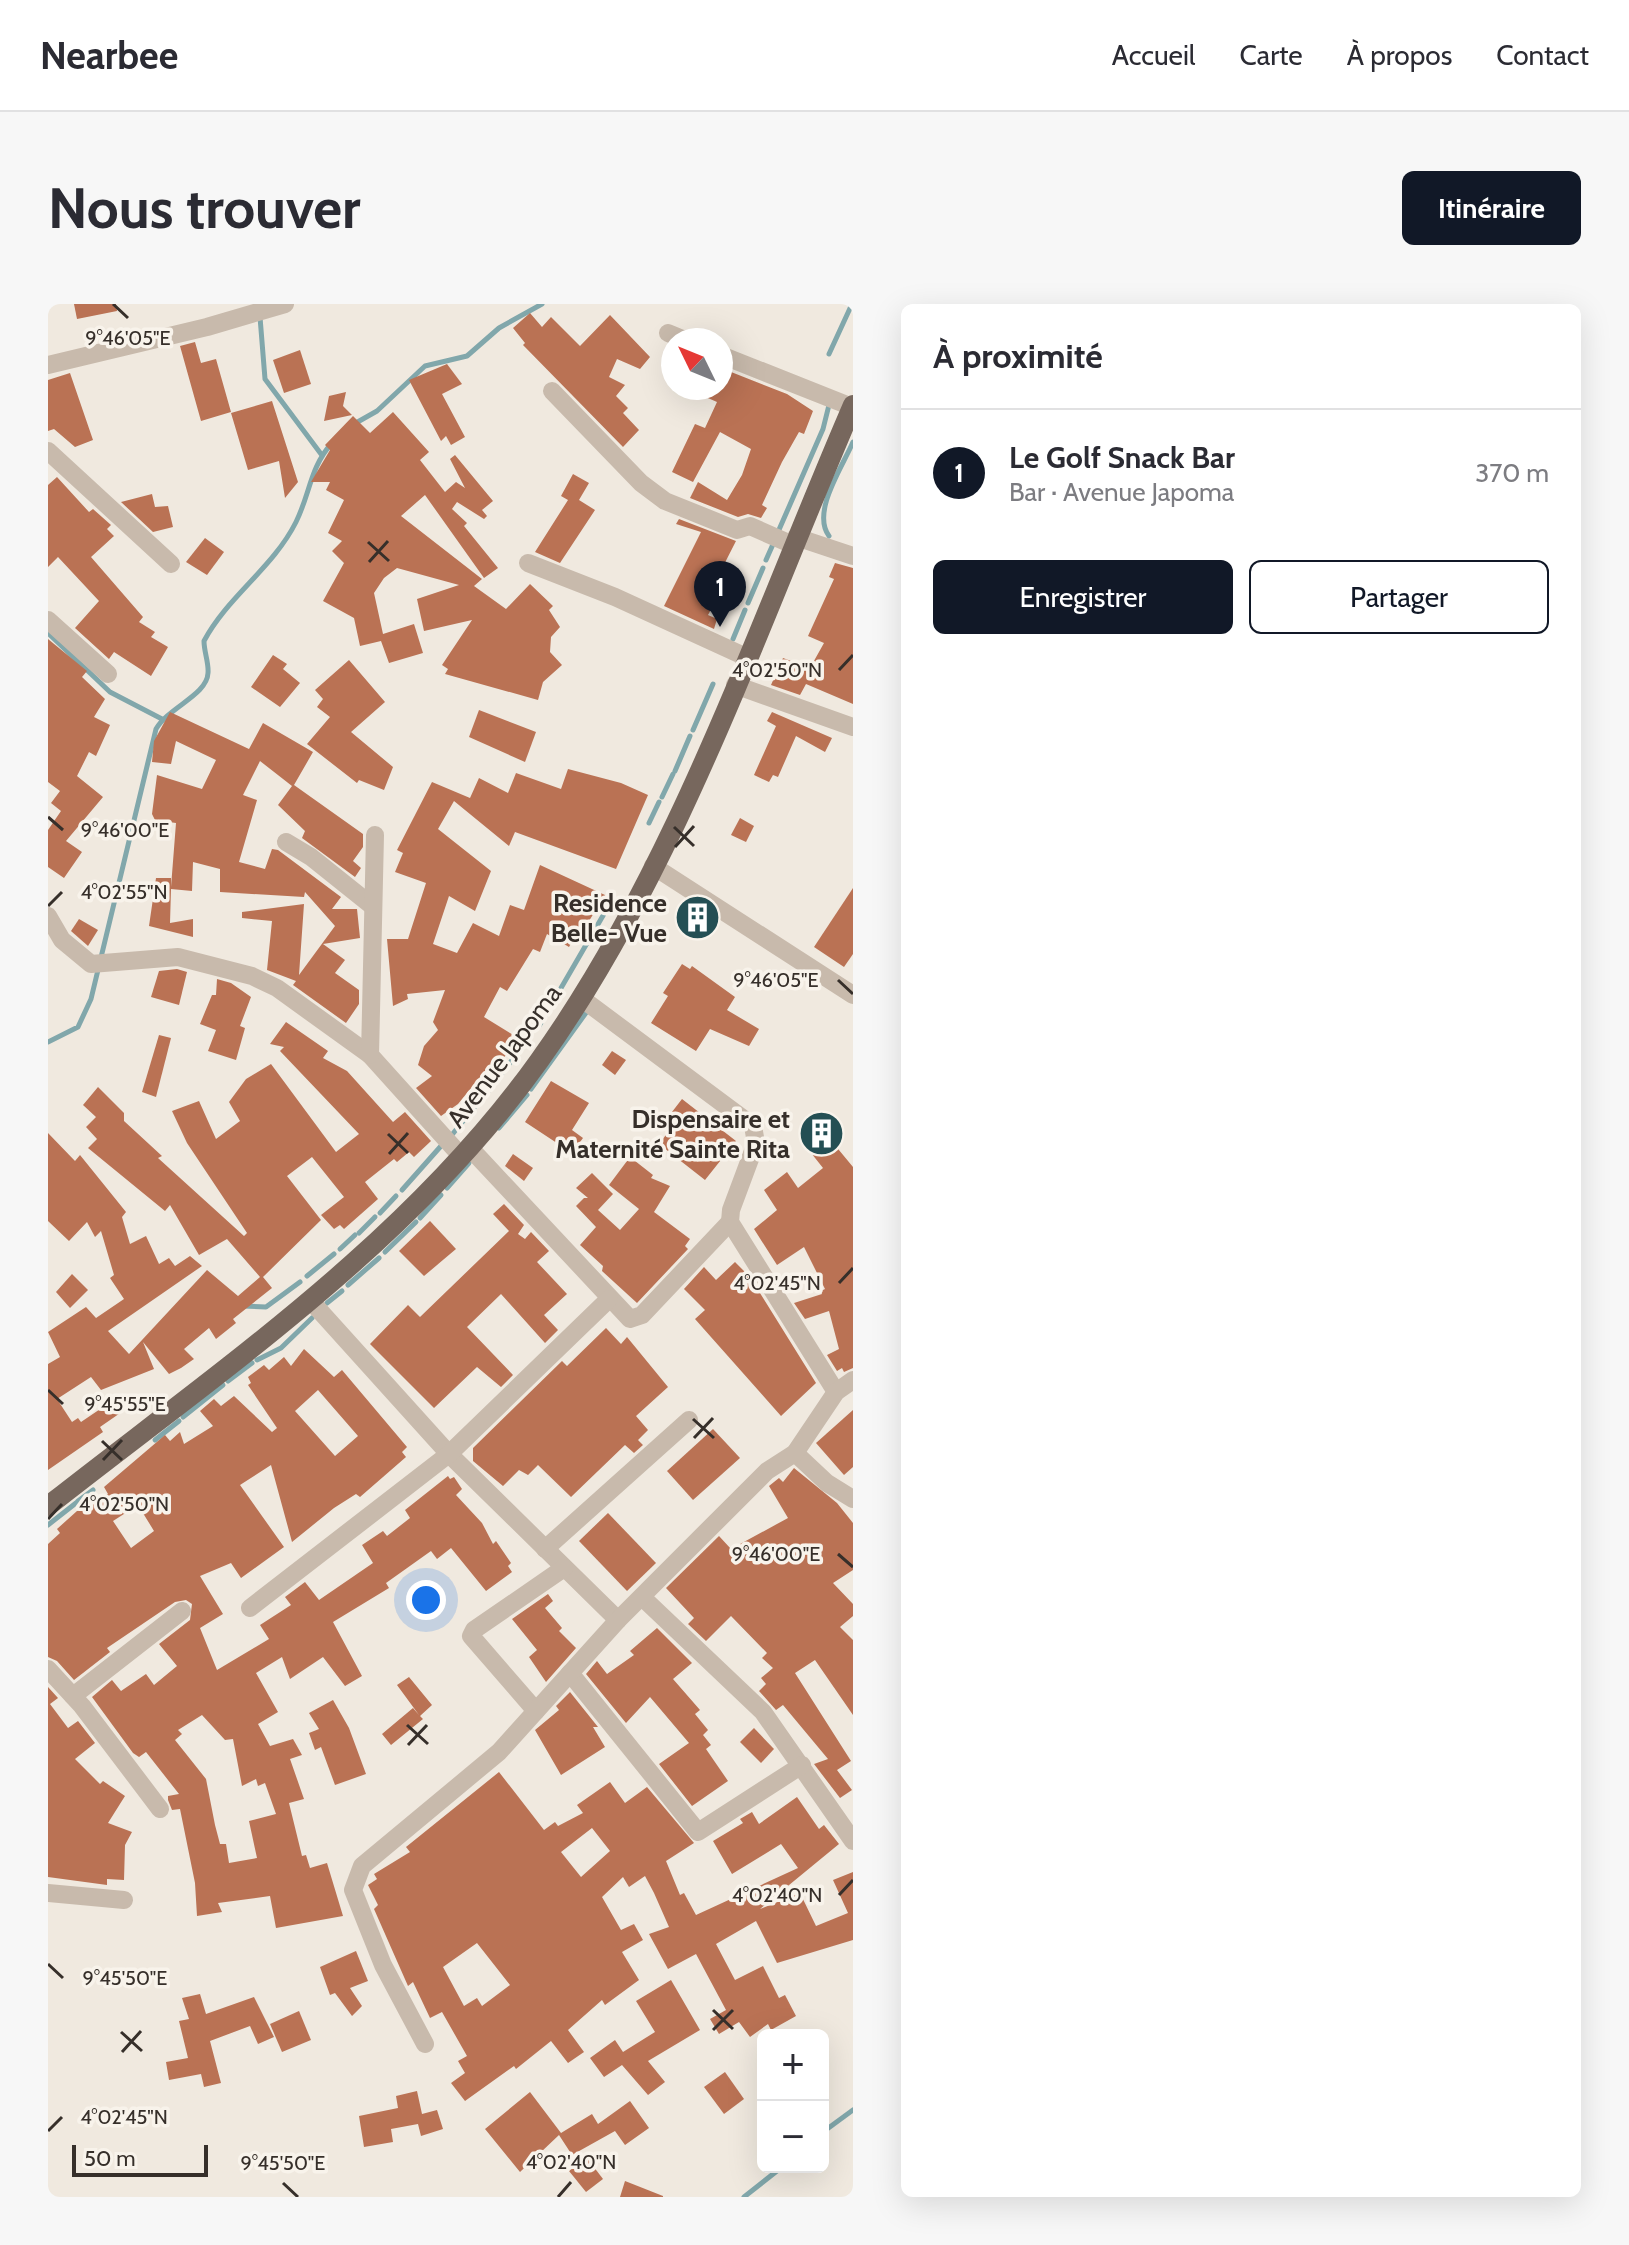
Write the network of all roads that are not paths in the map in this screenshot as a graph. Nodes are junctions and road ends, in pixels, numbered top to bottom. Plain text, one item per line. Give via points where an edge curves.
1 (285, 304) edge
2 (733, 360) edge
3 (48, 365) edge
4 (552, 391) dead end
5 (853, 406) edge
6 (48, 451) edge
7 (794, 541) junction
8 (853, 556) edge
9 (528, 563) dead end
10 (171, 564) dead end
11 (48, 620) edge
12 (746, 657) junction
13 (108, 674) dead end
14 (735, 685) junction
15 (853, 727) edge
16 (375, 835) dead end
17 (286, 842) dead end
18 (653, 866) junction
19 (371, 905) junction
20 (48, 916) edge
21 (853, 995) edge
22 (581, 998) junction
23 (370, 1055) junction
24 (465, 1151) junction
25 (730, 1222) junction
26 (609, 1299) junction
27 (310, 1300) junction
28 (853, 1380) edge
29 (836, 1392) junction
30 (689, 1420) dead end
31 (795, 1453) junction
32 (449, 1454) junction
33 (853, 1499) edge
34 (48, 1506) edge
35 (545, 1549) junction
36 (564, 1568) junction
37 (643, 1598) junction
38 (250, 1608) dead end
39 (182, 1611) dead end
40 (618, 1620) junction
41 (48, 1669) edge
42 (570, 1673) junction
43 (73, 1696) junction
44 (536, 1711) junction
45 (802, 1765) junction
46 (160, 1809) dead end
47 (851, 1832) edge
48 (48, 1893) edge
49 (124, 1900) dead end
50 (425, 2044) dead end

1 - 3 street
2 - 5 street
4 - 7 street via 665,501 737,530 750,526
5 - 7 main road, Avenue Japoma
6 - 10 street
7 - 8 street
7 - 12 main road, Avenue Japoma
9 - 12 street
11 - 13 street
12 - 14 main road, Avenue Japoma
14 - 15 street
14 - 18 main road, Avenue Japoma
16 - 19 street
17 - 19 street
18 - 21 street
18 - 22 main road, Avenue Japoma
19 - 23 street
20 - 23 street via 62,940 91,964 178,957 252,976
22 - 24 main road, Avenue Japoma via 539,1062
22 - 25 street via 753,1126 756,1143
23 - 24 street
24 - 26 street
24 - 27 main road, Avenue Japoma via 403,1219
25 - 26 street via 635,1320
25 - 29 street
26 - 32 street
27 - 32 street
27 - 34 main road, Avenue Japoma
28 - 29 street
29 - 31 street
30 - 35 street
31 - 33 street
31 - 37 street via 767,1471
32 - 35 street
32 - 38 street
35 - 36 street
36 - 40 street
36 - 44 street via 471,1636
37 - 40 street
37 - 45 street via 763,1712
39 - 43 street
40 - 42 street
41 - 43 street
42 - 44 street
42 - 45 street via 698,1832
43 - 46 street
44 - 50 street via 499,1752 355,1876 353,1890 383,1965
45 - 47 street
48 - 49 street

